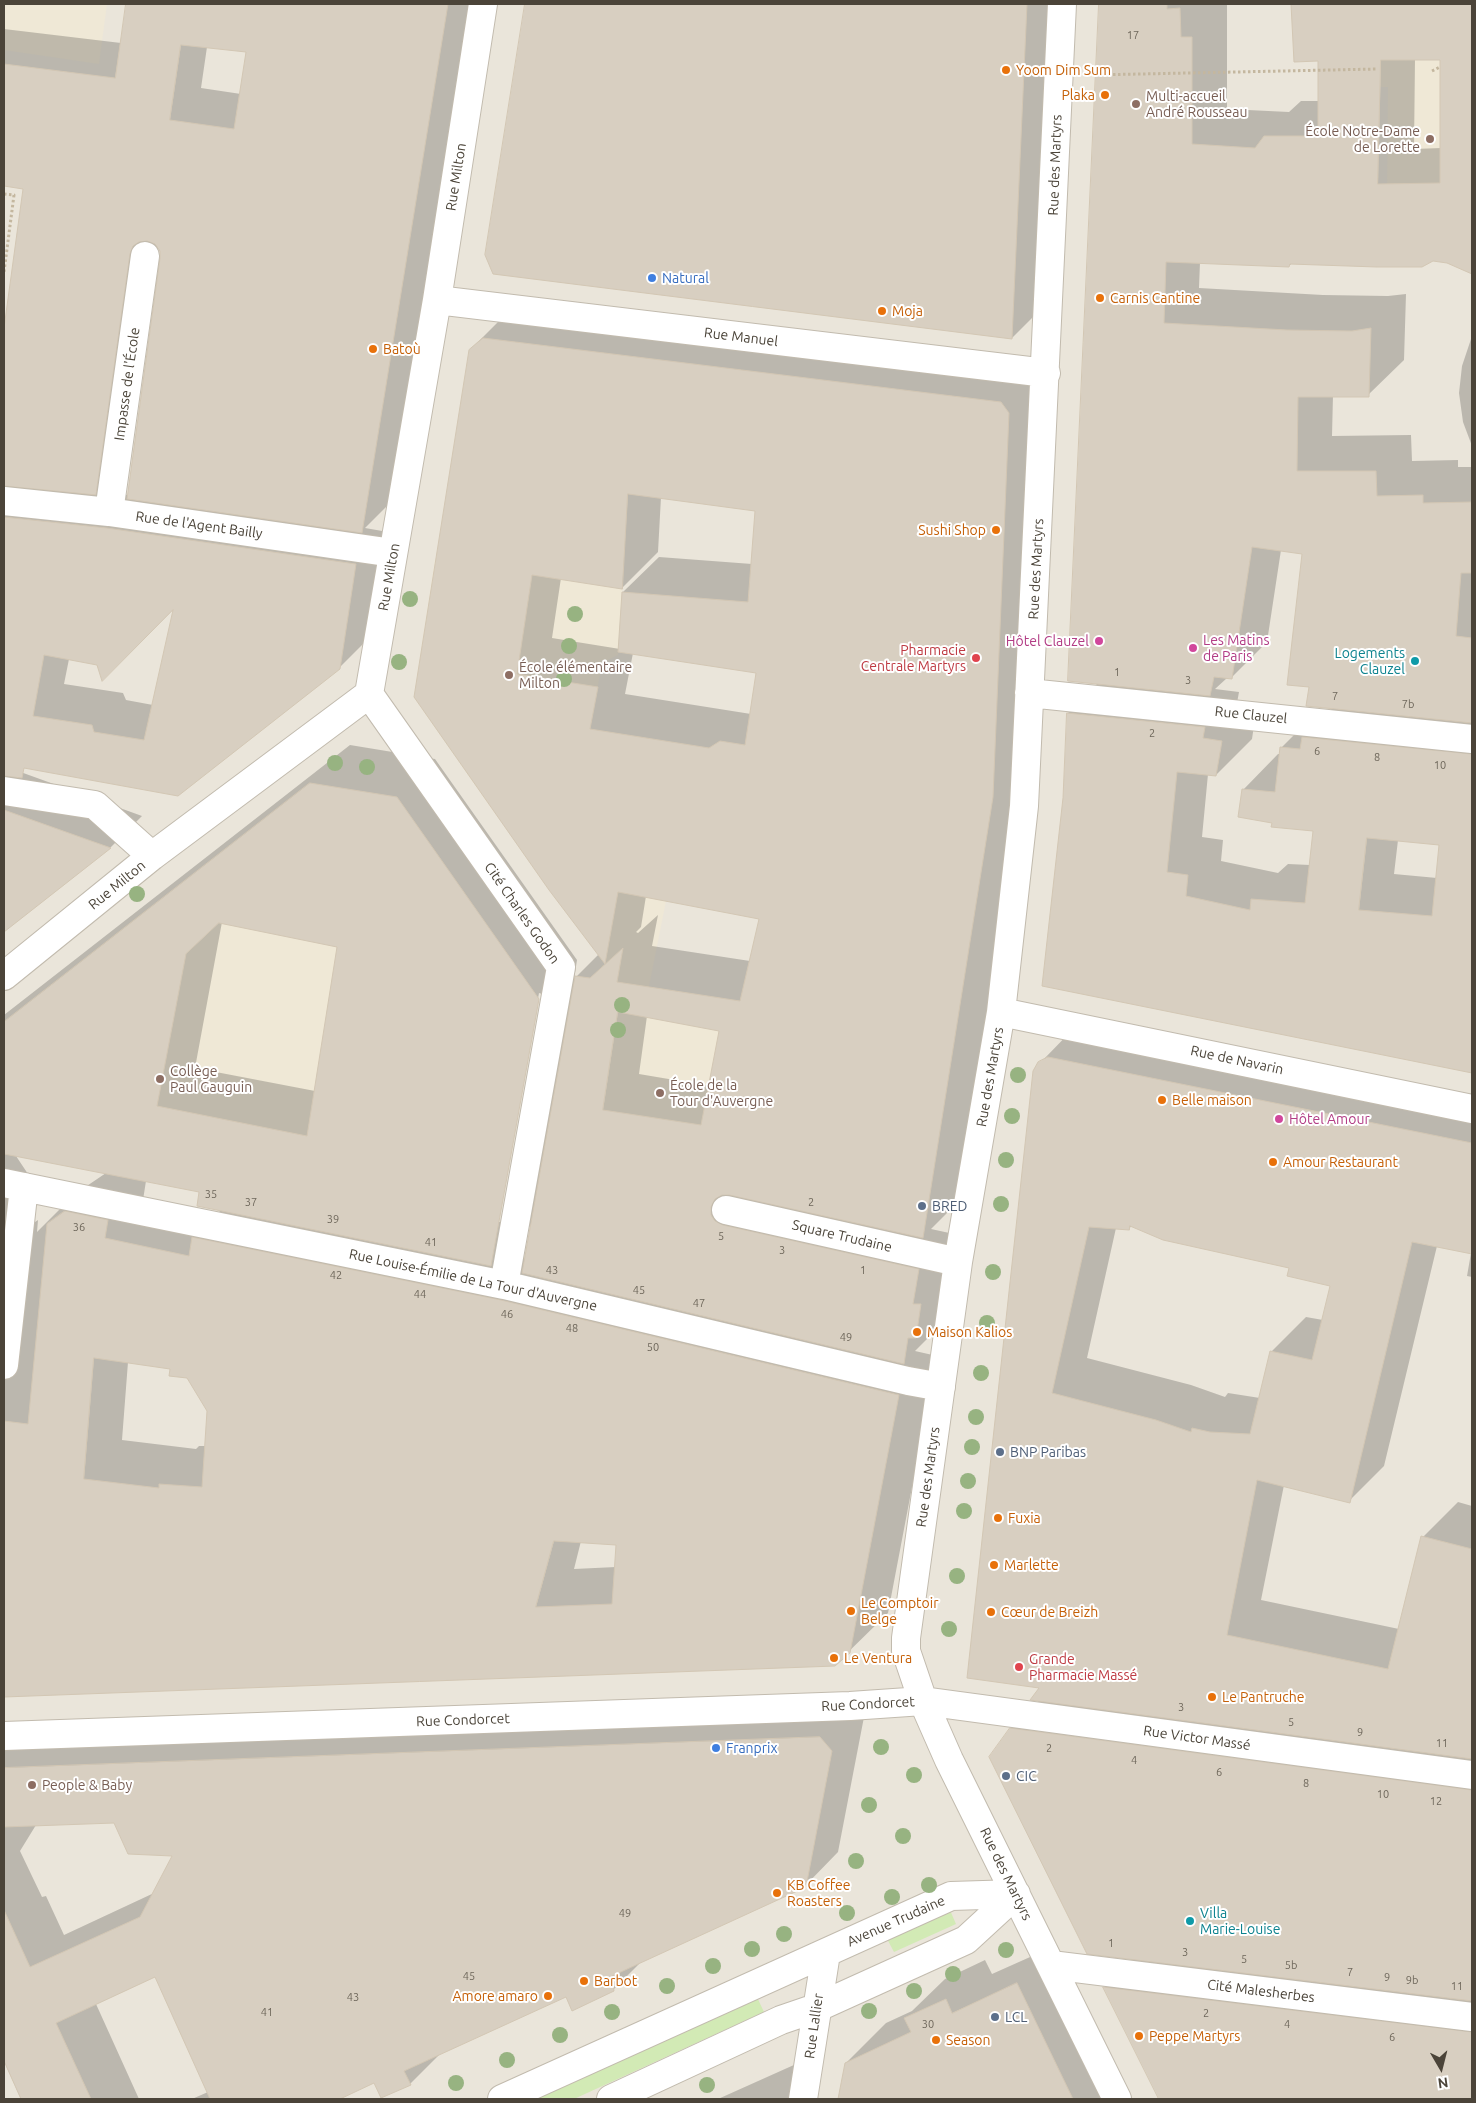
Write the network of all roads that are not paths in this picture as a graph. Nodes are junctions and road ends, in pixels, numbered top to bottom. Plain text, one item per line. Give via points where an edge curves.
1 (484, 4) edge
2 (1062, 4) edge
3 (145, 256) dead end
4 (437, 300) junction
5 (1046, 373) junction
6 (4, 501) edge
7 (109, 512) junction
8 (393, 553) junction
9 (1030, 693) junction
10 (369, 694) junction
11 (1472, 739) edge
12 (4, 790) edge
13 (152, 856) junction
14 (4, 976) edge
15 (1001, 1012) junction
16 (1472, 1109) edge
17 (14, 1185) edge
18 (726, 1210) dead end
19 (958, 1262) junction
20 (504, 1285) junction
21 (4, 1365) edge
22 (941, 1387) junction
23 (923, 1701) junction
24 (4, 1736) edge
25 (1472, 1776) edge
26 (1016, 1894) junction
27 (826, 1953) junction
28 (1051, 1965) junction
29 (816, 2008) junction
30 (1472, 2017) edge
31 (502, 2099) edge
32 (611, 2099) edge
33 (803, 2099) edge
34 (1117, 2099) edge

1 - 4 street, Rue Milton
2 - 5 street, Rue des Martyrs
3 - 7 street, Impasse de l'École
4 - 5 street, Rue Manuel
4 - 8 street, Rue Milton
5 - 9 street, Rue des Martyrs
6 - 7 street, Rue de l'Agent Bailly
7 - 8 street, Rue de l'Agent Bailly
8 - 10 street, Rue Milton
9 - 11 street, Rue Clauzel
9 - 15 street, Rue des Martyrs via 1024,806
10 - 13 street, Rue Milton
10 - 20 street, Cité Charles Godon via 560,966
12 - 13 street via 95,805
13 - 14 street, Rue Milton
15 - 16 street, Rue de Navarin
15 - 19 street, Rue des Martyrs
17 - 20 street, Rue Louise-Émilie de La Tour d'Auvergne
17 - 21 street
18 - 19 street, Square Trudaine
19 - 22 street, Rue des Martyrs
20 - 22 street, Rue Louise-Émilie de La Tour d'Auvergne
22 - 23 street, Rue des Martyrs via 906,1638 906,1651
23 - 24 street, Rue Condorcet
23 - 25 street, Rue Victor Massé
23 - 26 street, Rue des Martyrs
26 - 27 street, Avenue Trudaine via 951,1896
26 - 28 street, Rue des Martyrs
26 - 29 street via 966,1940
27 - 29 street, Rue Lallier
27 - 31 street, Avenue Trudaine
28 - 30 street, Cité Malesherbes
28 - 34 street, Rue des Martyrs
29 - 32 street via 780,2020
29 - 33 street, Rue Lallier

